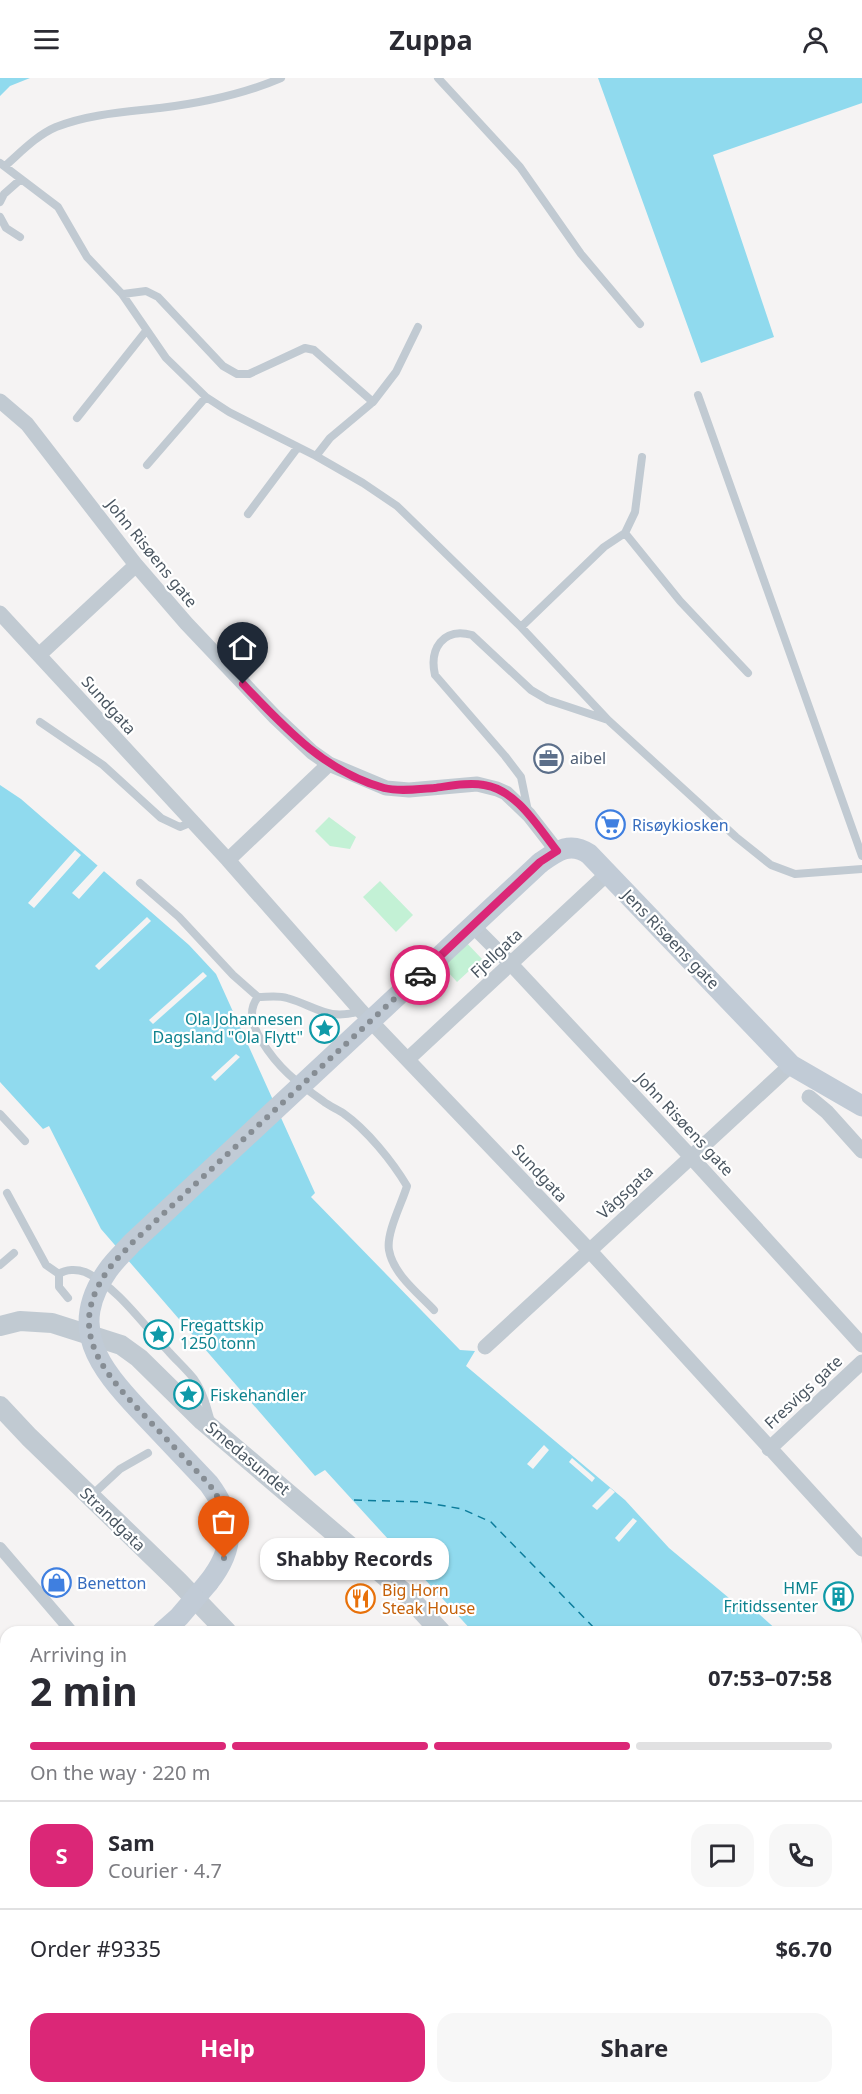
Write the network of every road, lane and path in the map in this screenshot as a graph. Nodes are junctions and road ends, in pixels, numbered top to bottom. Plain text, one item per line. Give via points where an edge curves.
1 (281, 78) edge
2 (438, 78) edge
3 (2, 165) edge
4 (21, 179) junction
5 (0, 202) edge
6 (0, 217) edge
7 (20, 237) dead end
8 (123, 294) junction
9 (640, 324) dead end
10 (418, 327) dead end
11 (146, 331) junction
12 (698, 395) dead end
13 (206, 397) junction
14 (0, 401) edge
15 (372, 402) junction
16 (77, 418) dead end
17 (298, 447) junction
18 (316, 456) junction
19 (642, 457) dead end
20 (147, 465) dead end
21 (248, 514) dead end
22 (625, 533) junction
23 (136, 565) junction
24 (0, 613) edge
25 (521, 627) junction
26 (39, 655) junction
27 (748, 673) dead end
28 (608, 720) junction
29 (40, 722) dead end
30 (329, 764) junction
31 (529, 815) junction
32 (192, 822) junction
33 (862, 855) edge
34 (548, 857) junction
35 (228, 860) junction
36 (862, 869) edge
37 (608, 873) junction
38 (140, 883) dead end
39 (478, 932) dead end
40 (510, 963) junction
41 (258, 997) junction
42 (361, 1011) junction
43 (408, 1059) junction
44 (791, 1065) junction
45 (809, 1097) dead end
46 (862, 1106) edge
47 (0, 1114) edge
48 (25, 1142) dead end
49 (862, 1151) edge
50 (691, 1157) junction
51 (7, 1193) dead end
52 (589, 1250) junction
53 (14, 1253) dead end
54 (0, 1265) edge
55 (59, 1274) junction
56 (68, 1298) dead end
57 (434, 1310) dead end
58 (1, 1322) edge
59 (862, 1345) edge
60 (485, 1347) dead end
61 (862, 1362) edge
62 (2, 1412) edge
63 (213, 1429) junction
64 (769, 1449) junction
65 (148, 1454) dead end
66 (90, 1497) junction
67 (0, 1548) edge
68 (862, 1549) edge
69 (194, 1599) junction
70 (67, 1626) edge
71 (169, 1626) edge
72 (221, 1626) edge
73 (435, 1626) edge

1 - 3 lane via 218,98 93,116 54,128
2 - 9 lane via 520,167 581,254
3 - 4 lane
4 - 5 lane
4 - 8 lane via 58,207 87,257
6 - 7 lane via 6,228
8 - 11 lane
8 - 15 lane via 146,291 158,297 224,366 237,374 249,374 305,348 314,350
10 - 15 lane via 396,372
11 - 13 lane via 166,358
11 - 16 lane
12 - 33 lane
13 - 17 lane
13 - 20 lane
14 - 23 street, John Risøens gate via 27,424
15 - 18 lane via 330,438
17 - 18 lane
17 - 21 lane
18 - 25 lane via 397,506
19 - 22 lane via 635,512
22 - 25 lane via 604,547
22 - 27 lane via 680,601
23 - 26 street
23 - 30 street, John Risøens gate via 275,717
24 - 26 street, Sundgata
25 - 28 lane
26 - 32 street, Sundgata
28 - 31 lane via 548,700 531,690 472,635 462,632 448,636 440,644 432,662 435,675 521,777
28 - 36 lane via 771,865 795,874
29 - 32 lane via 103,765 161,818 180,827
30 - 31 street, John Risøens gate via 386,788 487,785 506,793
30 - 35 street
31 - 34 street, John Risøens gate
32 - 35 street, Sundgata
34 - 37 main road, Jens Risøens gate via 565,847 578,848
34 - 69 main road, bridge via 132,1243 99,1285 89,1324 96,1356 117,1386 209,1484 226,1513 228,1544 218,1570
35 - 42 street, Sundgata
37 - 40 street, Fjellgata
37 - 44 main road, Jens Risøens gate
38 - 41 lane via 179,916 232,975
39 - 40 street, John Risøens gate
40 - 43 street, Fjellgata
40 - 50 street, John Risøens gate
41 - 42 lane via 285,997 331,1015
41 - 57 lane via 251,1013 253,1027 273,1059 287,1074 344,1113 401,1177 406,1186 389,1250 399,1273
42 - 43 street, Sundgata
43 - 52 street, Sundgata
44 - 46 main road, Jens Risøens gate
44 - 50 street, Vågsgata
45 - 49 street
47 - 48 lane
50 - 52 street, Vågsgata
50 - 59 street, John Risøens gate
51 - 55 lane via 46,1265
52 - 60 street, Vågsgata
52 - 64 street, Sundgata
53 - 54 lane
55 - 56 lane via 59,1287
55 - 63 lane via 70,1270 86,1272 117,1296 194,1379
58 - 63 street, Smedasundet via 52,1323 120,1345 139,1358
61 - 64 street, Fresvigs gate
62 - 66 street, Strandgata
63 - 73 street, Smedasundet via 407,1595
64 - 68 street, Sundgata
65 - 66 lane via 120,1469
66 - 69 street, Strandgata
67 - 70 street
69 - 71 main road
69 - 72 street, Strandgata

